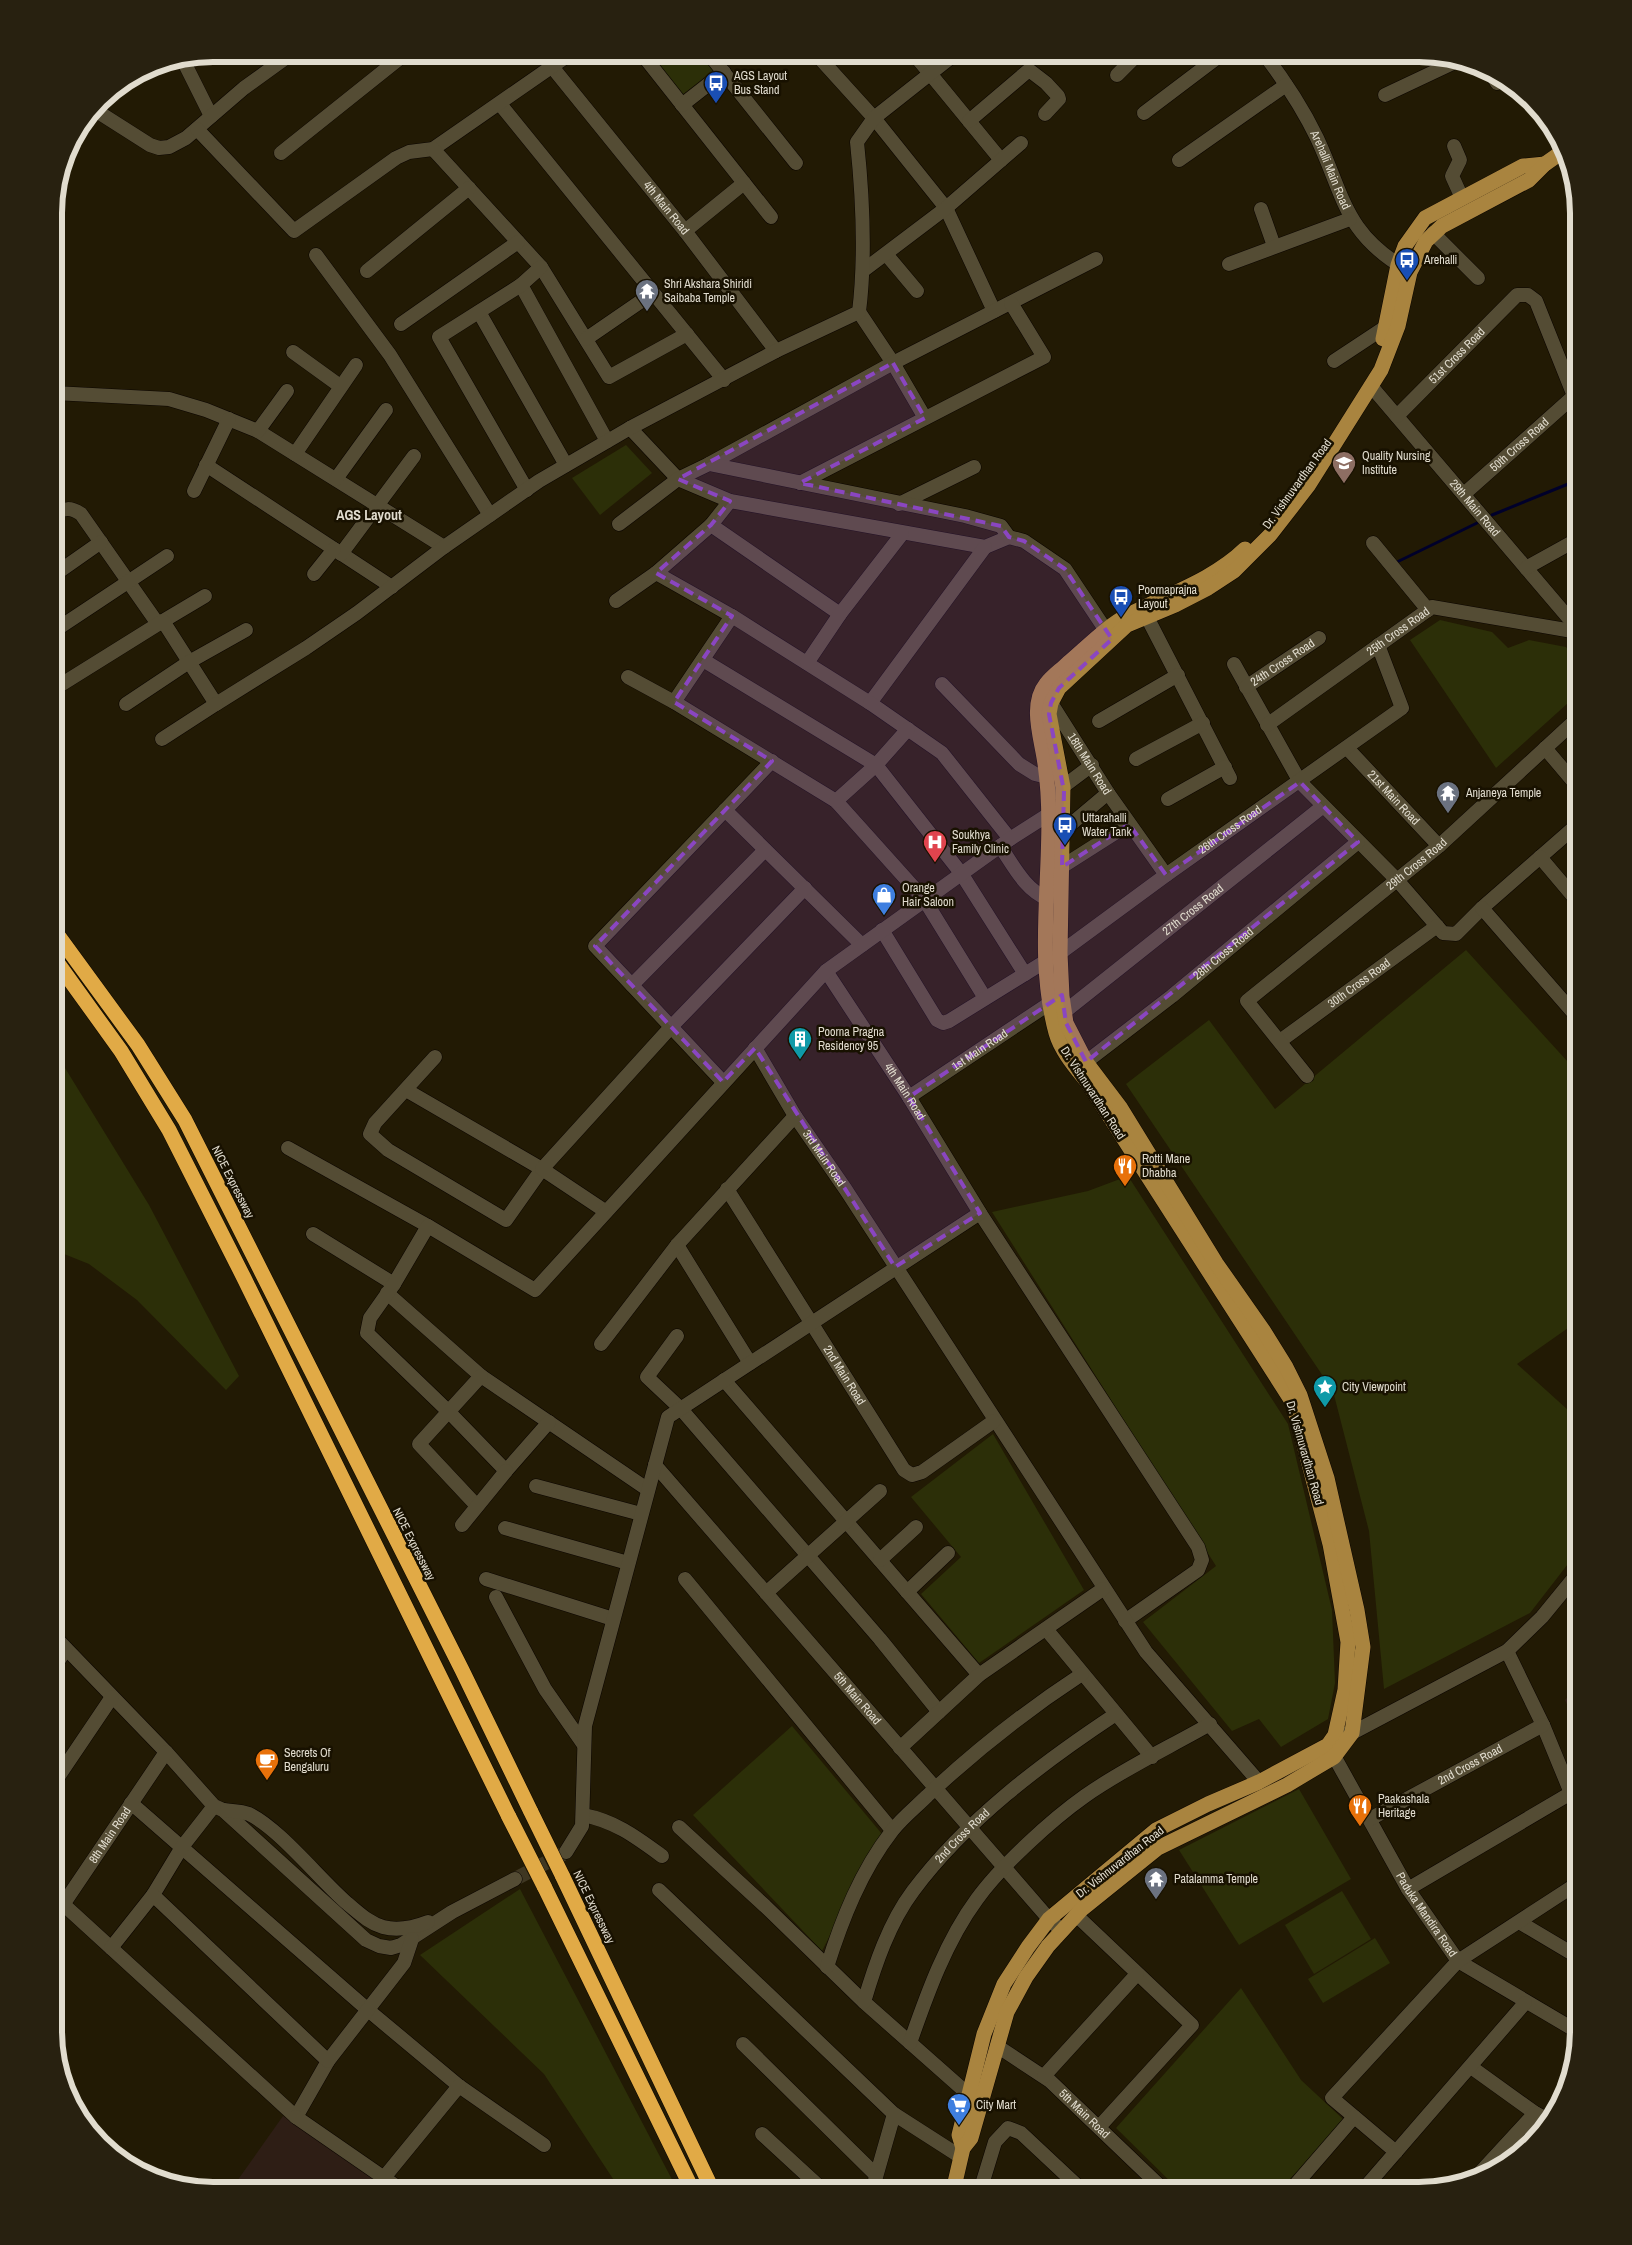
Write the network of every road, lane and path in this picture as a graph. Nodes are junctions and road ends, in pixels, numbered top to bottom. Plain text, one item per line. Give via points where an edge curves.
1 (279, 63) edge
2 (394, 63) edge
3 (558, 63) edge
4 (649, 63) edge
5 (716, 63) edge
6 (824, 63) edge
7 (922, 63) edge
8 (944, 63) edge
9 (1125, 63) edge
10 (1210, 63) edge
11 (1270, 63) edge
12 (185, 65) edge
13 (1448, 65) edge
14 (552, 68) junction
15 (724, 72) junction
16 (931, 74) junction
17 (1117, 75) dead end
18 (1286, 86) junction
19 (1385, 95) dead end
20 (500, 104) junction
21 (682, 105) junction
22 (1144, 113) dead end
23 (100, 114) edge
24 (1045, 114) dead end
25 (210, 116) junction
26 (874, 118) junction
27 (969, 122) junction
28 (197, 130) junction
29 (1021, 142) dead end
30 (1454, 146) dead end
31 (433, 149) junction
32 (281, 153) dead end
33 (1558, 155) edge
34 (1001, 160) junction
35 (1179, 160) dead end
36 (796, 163) dead end
37 (1545, 164) junction
38 (744, 183) junction
39 (469, 188) junction
40 (1462, 198) junction
41 (946, 208) junction
42 (1260, 209) dead end
43 (772, 217) dead end
44 (1350, 219) junction
45 (685, 231) junction
46 (1433, 233) junction
47 (518, 242) junction
48 (1274, 246) junction
49 (886, 254) junction
50 (316, 255) dead end
51 (1096, 259) dead end
52 (1229, 264) dead end
53 (541, 267) junction
54 (1404, 268) junction
55 (864, 270) junction
56 (367, 271) dead end
57 (1478, 278) dead end
58 (521, 285) junction
59 (918, 291) dead end
60 (653, 293) junction
61 (1011, 303) junction
62 (479, 312) junction
63 (859, 312) junction
64 (994, 312) junction
65 (401, 324) dead end
66 (1387, 326) junction
67 (687, 334) junction
68 (586, 339) junction
69 (776, 351) junction
70 (293, 352) dead end
71 (1334, 361) dead end
72 (894, 363) junction
73 (356, 365) dead end
74 (724, 380) junction
75 (340, 386) junction
76 (1371, 386) junction
77 (1570, 386) edge
78 (287, 391) dead end
79 (63, 394) edge
80 (1570, 406) edge
81 (386, 410) dead end
82 (1397, 416) junction
83 (924, 418) junction
84 (230, 420) junction
85 (630, 428) junction
86 (258, 431) junction
87 (607, 441) junction
88 (295, 454) junction
89 (414, 456) dead end
90 (709, 464) junction
91 (206, 465) junction
92 (566, 465) junction
93 (974, 467) dead end
94 (336, 479) junction
95 (678, 479) junction
96 (800, 483) junction
97 (526, 490) junction
98 (194, 491) dead end
99 (1464, 494) junction
100 (730, 502) junction
101 (899, 504) junction
102 (377, 505) junction
103 (63, 508) edge
104 (490, 515) junction
105 (619, 524) dead end
106 (711, 525) junction
107 (902, 534) junction
108 (1009, 537) junction
109 (101, 542) junction
110 (1373, 543) dead end
111 (1570, 543) edge
112 (444, 547) junction
113 (985, 547) junction
114 (338, 551) junction
115 (167, 556) dead end
116 (1526, 568) junction
117 (63, 569) edge
118 (656, 573) junction
119 (314, 574) dead end
120 (128, 582) junction
121 (392, 587) junction
122 (205, 596) dead end
123 (616, 601) dead end
124 (1428, 610) junction
125 (840, 614) junction
126 (732, 616) junction
127 (1570, 617) edge
128 (1147, 618) junction
129 (160, 622) junction
130 (1570, 623) edge
131 (63, 625) edge
132 (246, 630) dead end
133 (1109, 634) junction
134 (1319, 638) dead end
135 (1378, 645) junction
136 (703, 660) junction
137 (189, 662) junction
138 (807, 662) junction
139 (1234, 664) dead end
140 (1178, 675) junction
141 (628, 677) dead end
142 (63, 683) edge
143 (942, 684) dead end
144 (1246, 687) junction
145 (674, 702) junction
146 (870, 703) junction
147 (1051, 703) junction
148 (126, 704) dead end
149 (216, 704) junction
150 (1099, 721) dead end
151 (1204, 723) junction
152 (1267, 725) junction
153 (1570, 725) edge
154 (908, 729) junction
155 (162, 739) dead end
156 (1347, 748) junction
157 (1545, 748) junction
158 (1136, 759) dead end
159 (772, 761) junction
160 (876, 764) junction
161 (1092, 765) junction
162 (1047, 777) junction
163 (1570, 778) edge
164 (1300, 782) junction
165 (1063, 787) junction
166 (1108, 793) junction
167 (1048, 798) junction
168 (1168, 799) dead end
169 (836, 801) junction
170 (1064, 805) junction
171 (1322, 807) junction
172 (725, 810) junction
173 (1048, 814) junction
174 (1129, 824) junction
175 (1064, 830) junction
176 (1570, 831) edge
177 (1005, 842) junction
178 (1358, 842) junction
179 (1439, 846) junction
180 (765, 850) junction
181 (1540, 857) junction
182 (1063, 866) junction
183 (961, 873) junction
184 (1166, 874) junction
185 (1397, 880) junction
186 (805, 888) junction
187 (1570, 893) edge
188 (1048, 899) junction
189 (924, 900) junction
190 (1482, 908) junction
191 (1437, 926) junction
192 (882, 930) junction
193 (63, 942) edge
194 (862, 945) junction
195 (1053, 956) junction
196 (63, 970) edge
197 (826, 971) junction
198 (1025, 974) junction
199 (632, 984) junction
200 (985, 998) junction
201 (1050, 1003) junction
202 (1570, 1009) edge
203 (1063, 1013) junction
204 (671, 1027) junction
205 (1280, 1041) junction
206 (755, 1048) junction
207 (436, 1057) dead end
208 (1086, 1062) junction
209 (1307, 1076) dead end
210 (723, 1082) junction
211 (406, 1090) junction
212 (909, 1097) junction
213 (795, 1116) junction
214 (288, 1148) dead end
215 (542, 1169) junction
216 (727, 1189) junction
217 (605, 1210) junction
218 (980, 1213) junction
219 (428, 1226) junction
220 (314, 1234) dead end
221 (678, 1244) junction
222 (895, 1267) junction
223 (391, 1289) junction
224 (811, 1322) junction
225 (677, 1336) dead end
226 (601, 1344) dead end
227 (750, 1363) junction
228 (481, 1376) junction
229 (724, 1380) junction
230 (681, 1409) junction
231 (449, 1412) junction
232 (994, 1421) junction
233 (549, 1422) junction
234 (655, 1465) junction
235 (506, 1471) junction
236 (536, 1486) dead end
237 (647, 1489) junction
238 (880, 1491) dead end
239 (476, 1506) junction
240 (641, 1514) junction
241 (846, 1521) junction
242 (462, 1525) dead end
243 (916, 1526) dead end
244 (505, 1528) dead end
245 (948, 1553) dead end
246 (808, 1556) junction
247 (880, 1560) junction
248 (628, 1563) junction
249 (486, 1579) dead end
250 (685, 1579) dead end
251 (1570, 1583) edge
252 (1103, 1589) junction
253 (907, 1592) junction
254 (766, 1594) junction
255 (496, 1597) dead end
256 (613, 1619) junction
257 (1124, 1621) junction
258 (1046, 1629) junction
259 (63, 1646) edge
260 (66, 1649) junction
261 (1507, 1651) junction
262 (63, 1654) edge
263 (1082, 1674) junction
264 (980, 1675) junction
265 (112, 1697) junction
266 (939, 1712) junction
267 (1116, 1714) junction
268 (1210, 1724) junction
269 (1542, 1725) junction
270 (1352, 1734) junction
271 (584, 1745) junction
272 (1332, 1745) junction
273 (900, 1748) junction
274 (166, 1752) junction
275 (1152, 1757) junction
276 (63, 1770) edge
277 (1259, 1782) junction
278 (936, 1788) junction
279 (1570, 1789) edge
280 (1570, 1800) edge
281 (131, 1803) junction
282 (218, 1808) junction
283 (583, 1815) junction
284 (1370, 1819) junction
285 (679, 1827) dead end
286 (970, 1828) junction
287 (892, 1830) junction
288 (182, 1847) junction
289 (566, 1852) tunnel mouth
290 (662, 1856) dead end
291 (1005, 1866) junction
292 (515, 1879) tunnel mouth
293 (1408, 1889) junction
294 (659, 1890) dead end
295 (1570, 1892) edge
296 (153, 1895) junction
297 (63, 1904) joint
298 (452, 1912) junction
299 (1076, 1915) junction
300 (1049, 1919) junction
301 (1519, 1922) junction
302 (1062, 1931) junction
303 (412, 1939) junction
304 (111, 1948) junction
305 (1570, 1952) edge
306 (1458, 1961) junction
307 (827, 1967) junction
308 (1137, 1974) junction
309 (864, 2002) junction
310 (1526, 2003) junction
311 (368, 2010) junction
312 (1570, 2028) edge
313 (910, 2043) junction
314 (743, 2044) dead end
315 (997, 2046) junction
316 (328, 2061) junction
317 (1471, 2067) junction
318 (1044, 2076) junction
319 (459, 2086) junction
320 (968, 2094) junction
321 (1535, 2113) junction
322 (894, 2114) junction
323 (296, 2117) junction
324 (1354, 2117) junction
325 (1543, 2117) edge
326 (1099, 2127) junction
327 (762, 2134) dead end
328 (544, 2146) dead end
329 (1396, 2152) junction
330 (962, 2153) junction
331 (1486, 2166) edge
332 (876, 2175) junction
333 (384, 2178) junction
334 (381, 2182) edge
335 (390, 2182) edge
336 (689, 2182) edge
337 (709, 2182) edge
338 (814, 2182) edge
339 (874, 2182) edge
340 (955, 2182) edge
341 (983, 2182) edge
342 (1073, 2182) edge
343 (1156, 2182) edge
344 (1298, 2182) edge
345 (1370, 2182) edge

1 - 25 street
2 - 32 street
3 - 14 street
4 - 21 street
5 - 15 street
6 - 26 street
7 - 16 street
8 - 16 street
9 - 17 street
10 - 22 street
11 - 18 street, Arehalli Main Road
12 - 25 street
13 - 19 street
14 - 20 street
14 - 45 street, 4th Main Road
15 - 21 street
15 - 36 street
16 - 26 street
16 - 27 street
18 - 35 street
18 - 44 street, Arehalli Main Road via 1316,137
20 - 31 street
20 - 60 street
21 - 38 street
23 - 28 street via 159,148 169,147
24 - 27 street via 1059,99 1058,96 1029,70
25 - 28 street
26 - 41 street
26 - 55 street via 857,142
27 - 34 street
28 - 31 street via 294,231 396,158 409,152
29 - 34 street
30 - 40 street via 1460,160 1452,176
31 - 39 street
33 - 37 main road, Dr. Vishnuvardhan Road
34 - 41 street
37 - 40 main road, Dr. Vishnuvardhan Road via 1523,166
37 - 46 main road, Dr. Vishnuvardhan Road via 1529,180
38 - 43 street
38 - 45 street
39 - 47 street
39 - 56 street
40 - 54 main road, Dr. Vishnuvardhan Road via 1425,218 1405,246
41 - 49 street
41 - 64 street
42 - 48 street
44 - 48 street
44 - 54 street, Arehalli Main Road via 1382,255
45 - 69 street, 4th Main Road
46 - 54 main road, Dr. Vishnuvardhan Road
46 - 57 street
47 - 53 street
47 - 65 street
48 - 52 street
49 - 55 street
49 - 59 street
50 - 104 street via 390,354
51 - 61 street
53 - 58 street
53 - 68 street
54 - 66 main road, Dr. Vishnuvardhan Road
54 - 76 main road, Dr. Vishnuvardhan Road via 1400,319 1388,355
55 - 63 street
58 - 62 street
58 - 87 street
60 - 67 street
60 - 68 street
61 - 64 street
61 - 83 street via 1044,357
62 - 92 street
62 - 97 street via 439,337
63 - 69 street
63 - 72 street
64 - 72 street
66 - 71 street
66 - 133 main road, Dr. Vishnuvardhan Road via 1378,356 1328,443 1267,527 1238,555 1192,585 1128,614
67 - 68 street via 609,377
67 - 74 street
69 - 74 street
70 - 75 street
72 - 83 street
72 - 90 street
73 - 75 street
74 - 85 street
75 - 88 street
76 - 82 street, 29th Main Road
76 - 128 main road, Dr. Vishnuvardhan Road via 1295,505 1246,561 1208,588
77 - 82 street, 51st Cross Road via 1536,301 1528,295 1517,295
78 - 86 street
79 - 84 street via 169,399
80 - 99 street, 50th Cross Road
81 - 94 street
82 - 99 street, 29th Main Road
83 - 96 street
84 - 86 street
84 - 91 street
85 - 87 street
85 - 95 street
86 - 88 street
87 - 92 street
88 - 94 street
89 - 102 street
90 - 95 street
90 - 96 street
91 - 98 street
91 - 114 street
92 - 97 street
93 - 101 street
94 - 102 street
95 - 100 street
95 - 105 street
96 - 101 street
97 - 104 street
99 - 116 street, 29th Main Road
100 - 106 street
100 - 107 street
101 - 108 street via 1001,526
102 - 112 street
102 - 114 street
103 - 109 street via 76,511
104 - 112 street
106 - 118 street
106 - 125 street
107 - 113 street
107 - 125 street
108 - 113 street
108 - 133 street via 1024,541 1065,569
109 - 117 street
109 - 120 street
110 - 124 street
111 - 116 street
112 - 121 street
113 - 146 street
114 - 119 street
114 - 121 street
115 - 120 street
116 - 127 street, 29th Main Road
118 - 123 street
118 - 126 street
120 - 129 street
120 - 131 street
121 - 149 street via 306,648
122 - 129 street
124 - 130 street, 25th Cross Road via 1432,607
124 - 135 street, 25th Cross Road
125 - 138 street
126 - 136 street
126 - 138 street
128 - 133 main road, Dr. Vishnuvardhan Road
128 - 140 street
129 - 137 street
129 - 142 street
132 - 137 street
133 - 147 main road, Dr. Vishnuvardhan Road via 1059,688
133 - 162 main road, Dr. Vishnuvardhan Road via 1046,684 1038,697 1037,714
134 - 144 street, 24th Cross Road
135 - 152 street, 25th Cross Road
135 - 156 street, 26th Cross Road via 1402,708
136 - 145 street
136 - 160 street
137 - 148 street
137 - 149 street
138 - 146 street
139 - 144 street
140 - 150 street
140 - 151 street
141 - 145 street
143 - 162 street via 1019,764
144 - 152 street
145 - 159 street
146 - 154 street
147 - 161 street, 18th Main Road
147 - 165 main road, Dr. Vishnuvardhan Road via 1049,714
149 - 155 street
151 - 158 street
151 - 168 street via 1228,772
152 - 164 street
153 - 157 street, 29th Cross Road
154 - 160 street
154 - 177 street via 942,753
156 - 164 street, 26th Cross Road
156 - 179 street, 21st Main Road
157 - 163 street
157 - 179 street, 29th Cross Road
159 - 169 street
159 - 172 street
160 - 169 street
160 - 183 street
161 - 165 street
161 - 166 street, 18th Main Road
162 - 167 main road, Dr. Vishnuvardhan Road
164 - 171 street
164 - 184 street, 26th Cross Road
165 - 167 street
165 - 170 main road, Dr. Vishnuvardhan Road
166 - 174 street, 18th Main Road
166 - 175 street
167 - 173 main road, Dr. Vishnuvardhan Road
169 - 189 street
170 - 173 street
170 - 175 main road, Dr. Vishnuvardhan Road
171 - 178 street
171 - 203 street, 27th Cross Road
172 - 180 street
172 - 199 street via 595,946
173 - 177 street
173 - 188 main road, Dr. Vishnuvardhan Road
174 - 182 street
174 - 184 street, 18th Main Road
175 - 182 main road, Dr. Vishnuvardhan Road
176 - 181 street
177 - 183 street
177 - 188 street via 1029,886
178 - 185 street
178 - 208 street, 28th Cross Road via 1172,996
179 - 185 street, 29th Cross Road
180 - 186 street
180 - 199 street
181 - 187 street
181 - 190 street
182 - 195 main road, Dr. Vishnuvardhan Road
183 - 189 street
183 - 198 street
184 - 195 street, 26th Cross Road
185 - 191 street
185 - 205 street, 29th Cross Road via 1247,1001
186 - 194 street
186 - 204 street
188 - 195 main road, Dr. Vishnuvardhan Road
189 - 192 street
189 - 200 street
190 - 191 street via 1456,934 1443,933
190 - 202 street
191 - 205 street, 30th Cross Road
192 - 194 street
192 - 200 street, 26th Cross Road via 937,1020 949,1021
193 - 337 highway, NICE Expressway, bridge via 138,1045 185,1120 462,1670
194 - 197 street
195 - 198 street, 26th Cross Road
195 - 201 main road, Dr. Vishnuvardhan Road
195 - 203 main road, Dr. Vishnuvardhan Road
196 - 336 highway, bridge via 121,1051 169,1130
197 - 206 street
197 - 212 street, 4th Main Road
198 - 200 street, 26th Cross Road
199 - 204 street
201 - 212 street, 1st Main Road
201 - 272 main road, Dr. Vishnuvardhan Road via 1056,1034 1066,1054 1293,1403 1330,1544 1348,1642 1345,1690
203 - 208 main road, Dr. Vishnuvardhan Road
204 - 210 street
204 - 215 street
205 - 209 street
206 - 210 street
206 - 213 street, 3rd Main Road
207 - 211 street
208 - 270 main road, Dr. Vishnuvardhan Road via 1120,1107 1216,1263 1263,1330 1300,1395 1327,1478 1363,1647
210 - 217 street
211 - 215 street
211 - 215 street via 375,1123 370,1134 388,1150 506,1220
212 - 218 street, 4th Main Road
213 - 216 street
213 - 222 street, 3rd Main Road
214 - 219 street
215 - 217 street
216 - 221 street
216 - 224 street, 2nd Main Road
217 - 219 street via 535,1290
218 - 222 street
218 - 257 street, 4th Main Road via 1198,1547 1202,1560 1198,1570
219 - 223 street
220 - 223 street
221 - 226 street
221 - 227 street
222 - 224 street
222 - 232 street, 3rd Main Road
223 - 228 street
223 - 231 street via 370,1318 367,1333
224 - 227 street
224 - 232 street, 2nd Main Road via 904,1470 912,1475 922,1472
225 - 230 street via 648,1377
227 - 229 street
228 - 231 street
228 - 233 street
229 - 230 street
229 - 241 street
230 - 234 street via 668,1417
230 - 246 street
231 - 235 street
231 - 239 street via 419,1444
232 - 252 street, 3rd Main Road
233 - 235 street
233 - 237 street
234 - 237 street
234 - 254 street, 5th Main Road
235 - 239 street
236 - 240 street
237 - 240 street
238 - 241 street
239 - 242 street
240 - 248 street
241 - 246 street
241 - 247 street
243 - 247 street
244 - 248 street
245 - 253 street
246 - 254 street
246 - 266 street
247 - 253 street
248 - 256 street
249 - 256 street
250 - 287 street
251 - 261 street via 1542,1617
252 - 257 street, 3rd Main Road
252 - 258 street
253 - 264 street
254 - 273 street, 5th Main Road
255 - 271 street via 542,1683
256 - 271 street via 585,1726
257 - 268 street, 3rd Main Road via 1146,1652
258 - 263 street
258 - 264 street
259 - 260 street
260 - 262 street
260 - 265 street
261 - 269 street
261 - 270 street
263 - 267 street
263 - 278 street via 1044,1699
264 - 266 street
265 - 274 street
265 - 276 street
266 - 273 street
267 - 275 street
267 - 286 street, 2nd Cross Road via 1078,1739
268 - 275 street
268 - 277 street, 3rd Main Road
269 - 279 street
269 - 284 street, 2nd Cross Road
270 - 272 main road, Dr. Vishnuvardhan Road
270 - 272 street
271 - 283 street
272 - 277 main road, Dr. Vishnuvardhan Road
272 - 284 street, Paduka Mandira Road
272 - 299 main road, Dr. Vishnuvardhan Road via 1287,1785 1158,1848
273 - 278 street, 5th Main Road
274 - 281 street, 8th Main Road
274 - 282 street
275 - 291 street via 1084,1797
277 - 300 main road, Dr. Vishnuvardhan Road via 1156,1830
278 - 286 street, 5th Main Road
278 - 287 street
280 - 293 street
281 - 288 street
281 - 297 street, 8th Main Road
282 - 288 street
282 - 298 street via 248,1813 270,1828 336,1894 385,1928 415,1927
282 - 303 street via 366,1940 391,1948
283 - 289 street via 582,1826
283 - 290 street via 604,1819
284 - 293 street, Paduka Mandira Road
285 - 307 street
286 - 291 street, 5th Main Road
286 - 309 street, 2nd Cross Road via 912,1892 874,1969
287 - 307 street via 861,1880 839,1929
288 - 296 street
288 - 311 street
291 - 300 street, 5th Main Road
291 - 313 street via 978,1898 959,1928 923,2005
292 - 298 street
293 - 306 street, Paduka Mandira Road
294 - 322 street
295 - 301 street
296 - 304 street
296 - 316 street
297 - 304 street
298 - 303 street
299 - 302 main road, Dr. Vishnuvardhan Road
299 - 308 street
300 - 302 street, 5th Main Road
300 - 320 main road, Dr. Vishnuvardhan Road via 1004,1984 984,2034
301 - 305 street
301 - 306 street
302 - 315 main road, Dr. Vishnuvardhan Road via 1026,1977 1010,2005
303 - 311 street via 404,1963
304 - 323 street
306 - 310 street, Paduka Mandira Road
306 - 324 street via 1332,2098
307 - 309 street
308 - 318 street
308 - 326 street via 1192,2025
309 - 313 street
310 - 312 street, Paduka Mandira Road
310 - 317 street
311 - 316 street
311 - 319 street
313 - 320 street
314 - 332 street
315 - 318 street, 5th Main Road
315 - 330 main road, Dr. Vishnuvardhan Road via 971,2138
316 - 323 street
317 - 321 street
317 - 329 street
318 - 326 street, 5th Main Road
319 - 328 street
319 - 333 street
320 - 330 main road, Dr. Vishnuvardhan Road via 958,2135
321 - 325 street
321 - 331 street
322 - 330 street
322 - 332 street
323 - 333 street
324 - 329 street
324 - 344 street
326 - 343 street, 5th Main Road
327 - 338 street
329 - 345 street
330 - 340 main road, Dr. Vishnuvardhan Road
332 - 339 street
333 - 334 street
333 - 335 street
341 - 342 street via 995,2142 1008,2128 1021,2133

